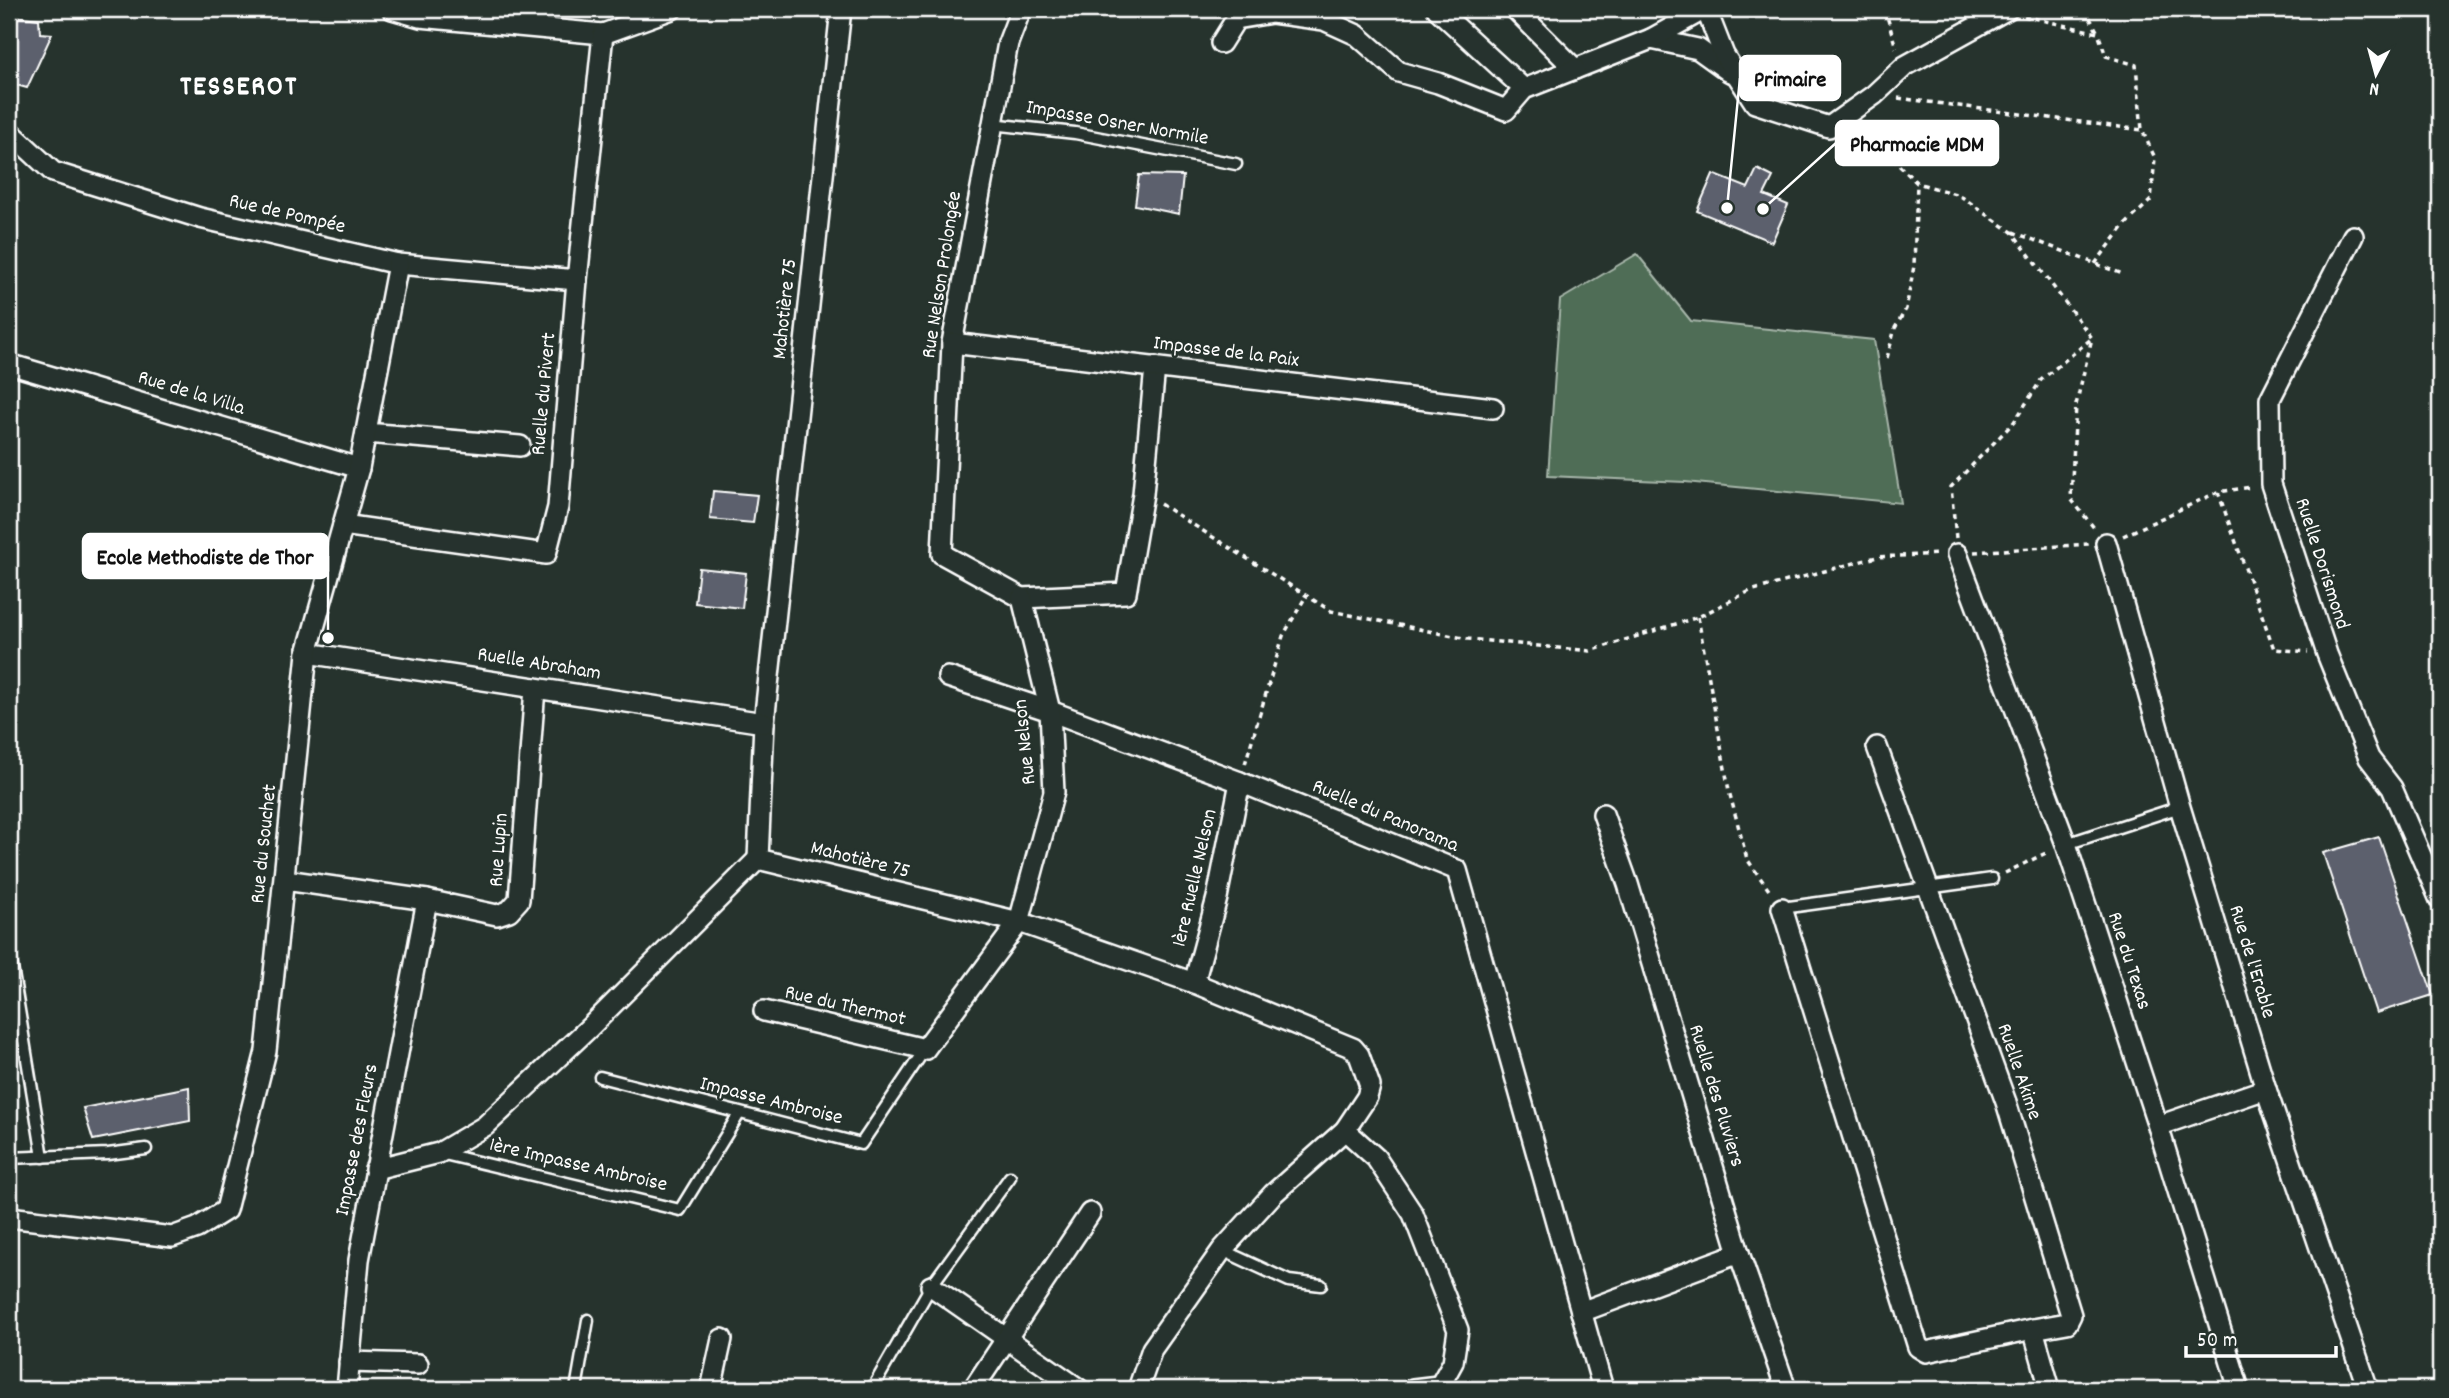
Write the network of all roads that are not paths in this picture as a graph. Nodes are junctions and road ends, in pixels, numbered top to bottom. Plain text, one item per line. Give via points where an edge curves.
1 (392, 9) edge
2 (672, 9) edge
3 (841, 9) edge
4 (1021, 9) edge
5 (1437, 9) edge
6 (1515, 9) edge
7 (1705, 9) edge
8 (2006, 10) edge
9 (603, 34) junction
10 (1651, 39) junction
11 (1221, 43) dead end
12 (1575, 69) junction
13 (1741, 81) junction
14 (1524, 89) junction
15 (992, 124) junction
16 (9, 131) edge
17 (1236, 164) dead end
18 (2353, 236) dead end
19 (398, 264) junction
20 (577, 280) junction
21 (952, 343) junction
22 (9, 364) edge
23 (1154, 367) junction
24 (1493, 408) dead end
25 (366, 433) junction
26 (520, 446) dead end
27 (359, 468) junction
28 (343, 525) junction
29 (2106, 543) road end
30 (1957, 554) road end
31 (1022, 598) junction
32 (307, 653) junction
33 (948, 677) dead end
34 (535, 688) junction
35 (1050, 710) junction
36 (764, 723) junction
37 (1877, 747) dead end
38 (1240, 782) junction
39 (2180, 807) junction
40 (1603, 814) dead end
41 (2066, 844) junction
42 (758, 859) junction
43 (1992, 879) road end
44 (285, 880) junction
45 (1928, 889) junction
46 (427, 900) junction
47 (2440, 900) edge
48 (1782, 908) joint
49 (1019, 922) junction
50 (9, 949) edge
51 (1194, 983) junction
52 (764, 1012) dead end
53 (925, 1049) junction
54 (600, 1077) dead end
55 (2266, 1088) junction
56 (739, 1114) junction
57 (2158, 1126) junction
58 (1345, 1130) junction
59 (146, 1149) dead end
60 (439, 1153) junction
61 (43, 1157) junction
62 (9, 1158) edge
63 (375, 1169) junction
64 (1010, 1177) dead end
65 (1090, 1213) dead end
66 (10, 1221) edge
67 (1222, 1250) junction
68 (1739, 1253) junction
69 (1321, 1285) dead end
70 (931, 1286) junction
71 (1581, 1312) junction
72 (588, 1320) dead end
73 (2033, 1329) junction
74 (722, 1339) dead end
75 (1007, 1340) junction
76 (349, 1363) junction
77 (418, 1364) dead end
78 (1438, 1388) edge
79 (347, 1389) edge
80 (576, 1389) edge
81 (711, 1389) edge
82 (872, 1389) edge
83 (973, 1389) edge
84 (1079, 1389) edge
85 (1138, 1389) edge
86 (1413, 1389) edge
87 (1603, 1389) edge
88 (1786, 1389) edge
89 (2050, 1389) edge
90 (2239, 1389) edge
91 (2368, 1389) edge

1 - 9 street via 420,17
2 - 9 street
3 - 36 street, Mahotière 75
4 - 15 street, Rue Nelson Prolongée via 1008,43
5 - 14 street
6 - 12 street
7 - 10 street
7 - 13 street via 1724,55
8 - 13 street via 1905,66 1829,127 1755,103
9 - 20 street, Ruelle du Pivert
10 - 12 street
10 - 13 street via 1698,49
11 - 14 street via 1236,19 1272,13 1324,20 1357,35 1399,72 1506,110
12 - 14 street
15 - 17 lane, Impasse Osner Normile via 1075,133
15 - 21 street, Rue Nelson Prolongée
16 - 19 street, Rue de Pompée via 53,172 200,218
18 - 47 street, Ruelle Dorismond via 2270,399 2271,484 2327,654 2369,758 2392,788
19 - 20 street, Rue de Pompée
19 - 25 street, Rue du Souchet
20 - 28 street, Ruelle du Pivert via 558,507 546,554
21 - 23 street, Impasse de la Paix
21 - 31 street, Rue Nelson Prolongée via 942,554
22 - 27 street, Rue de la Villa
23 - 24 street, Impasse de la Paix
23 - 31 street via 1143,494 1126,593
25 - 26 street
25 - 27 street, Rue du Souchet
27 - 28 street, Rue du Souchet
28 - 32 street, Rue du Souchet
29 - 39 street, Rue de l'Erable
30 - 41 street, Rue du Texas
31 - 35 street, Rue Nelson
32 - 34 street, Ruelle Abraham
32 - 44 street, Rue du Souchet
33 - 35 street, Ruelle du Panorama
34 - 36 street, Ruelle Abraham
34 - 46 street, Rue Lupin via 519,900 497,915
35 - 38 street, Ruelle du Panorama
35 - 49 street, Rue Nelson via 1054,792
36 - 42 street, Mahotière 75
37 - 45 street, Ruelle Akime
38 - 51 street, 1ère Ruelle Nelson
38 - 71 street, Ruelle du Panorama via 1457,870
39 - 41 lane
39 - 55 street, Rue de l'Erable
40 - 68 street, Ruelle des Pluviers
41 - 57 street, Rue du Texas
42 - 49 street, Mahotière 75
42 - 60 street via 485,1126
43 - 45 lane
44 - 46 street, Rue Lupin
44 - 66 street, Rue du Souchet via 266,1051 226,1210 172,1237
45 - 48 lane
45 - 73 street, Ruelle Akime via 2006,1102 2071,1315 2067,1323
46 - 63 street, Impasse des Fleurs
48 - 73 street via 1919,1347 1926,1352
49 - 51 street, Mahotière 75
49 - 53 street, Rue du Thermot
50 - 61 lane
51 - 58 street, Mahotière 75 via 1353,1048 1370,1086
52 - 53 street, Rue du Thermot
53 - 56 lane, Impasse Ambroise via 861,1144
54 - 56 lane, Impasse Ambroise
55 - 57 street
55 - 91 street, Rue de l'Erable
56 - 60 lane, 1ère Impasse Ambroise via 680,1210
57 - 90 street, Rue du Texas
58 - 67 street, Mahotière 75 via 1273,1195
58 - 78 street via 1376,1158 1413,1214 1458,1330 1453,1362
59 - 61 lane
60 - 63 street
61 - 62 lane
63 - 76 street, Impasse des Fleurs via 359,1260
64 - 70 lane
65 - 75 street
67 - 69 lane via 1289,1281
67 - 85 street, Mahotière 75 via 1152,1349
68 - 71 street
68 - 88 street, Ruelle des Pluviers
70 - 75 street
70 - 82 lane
71 - 87 street, Ruelle du Panorama
72 - 80 lane
73 - 89 street
74 - 81 street
75 - 83 street
75 - 84 street
76 - 77 street
76 - 79 street, Impasse des Fleurs
78 - 86 street

